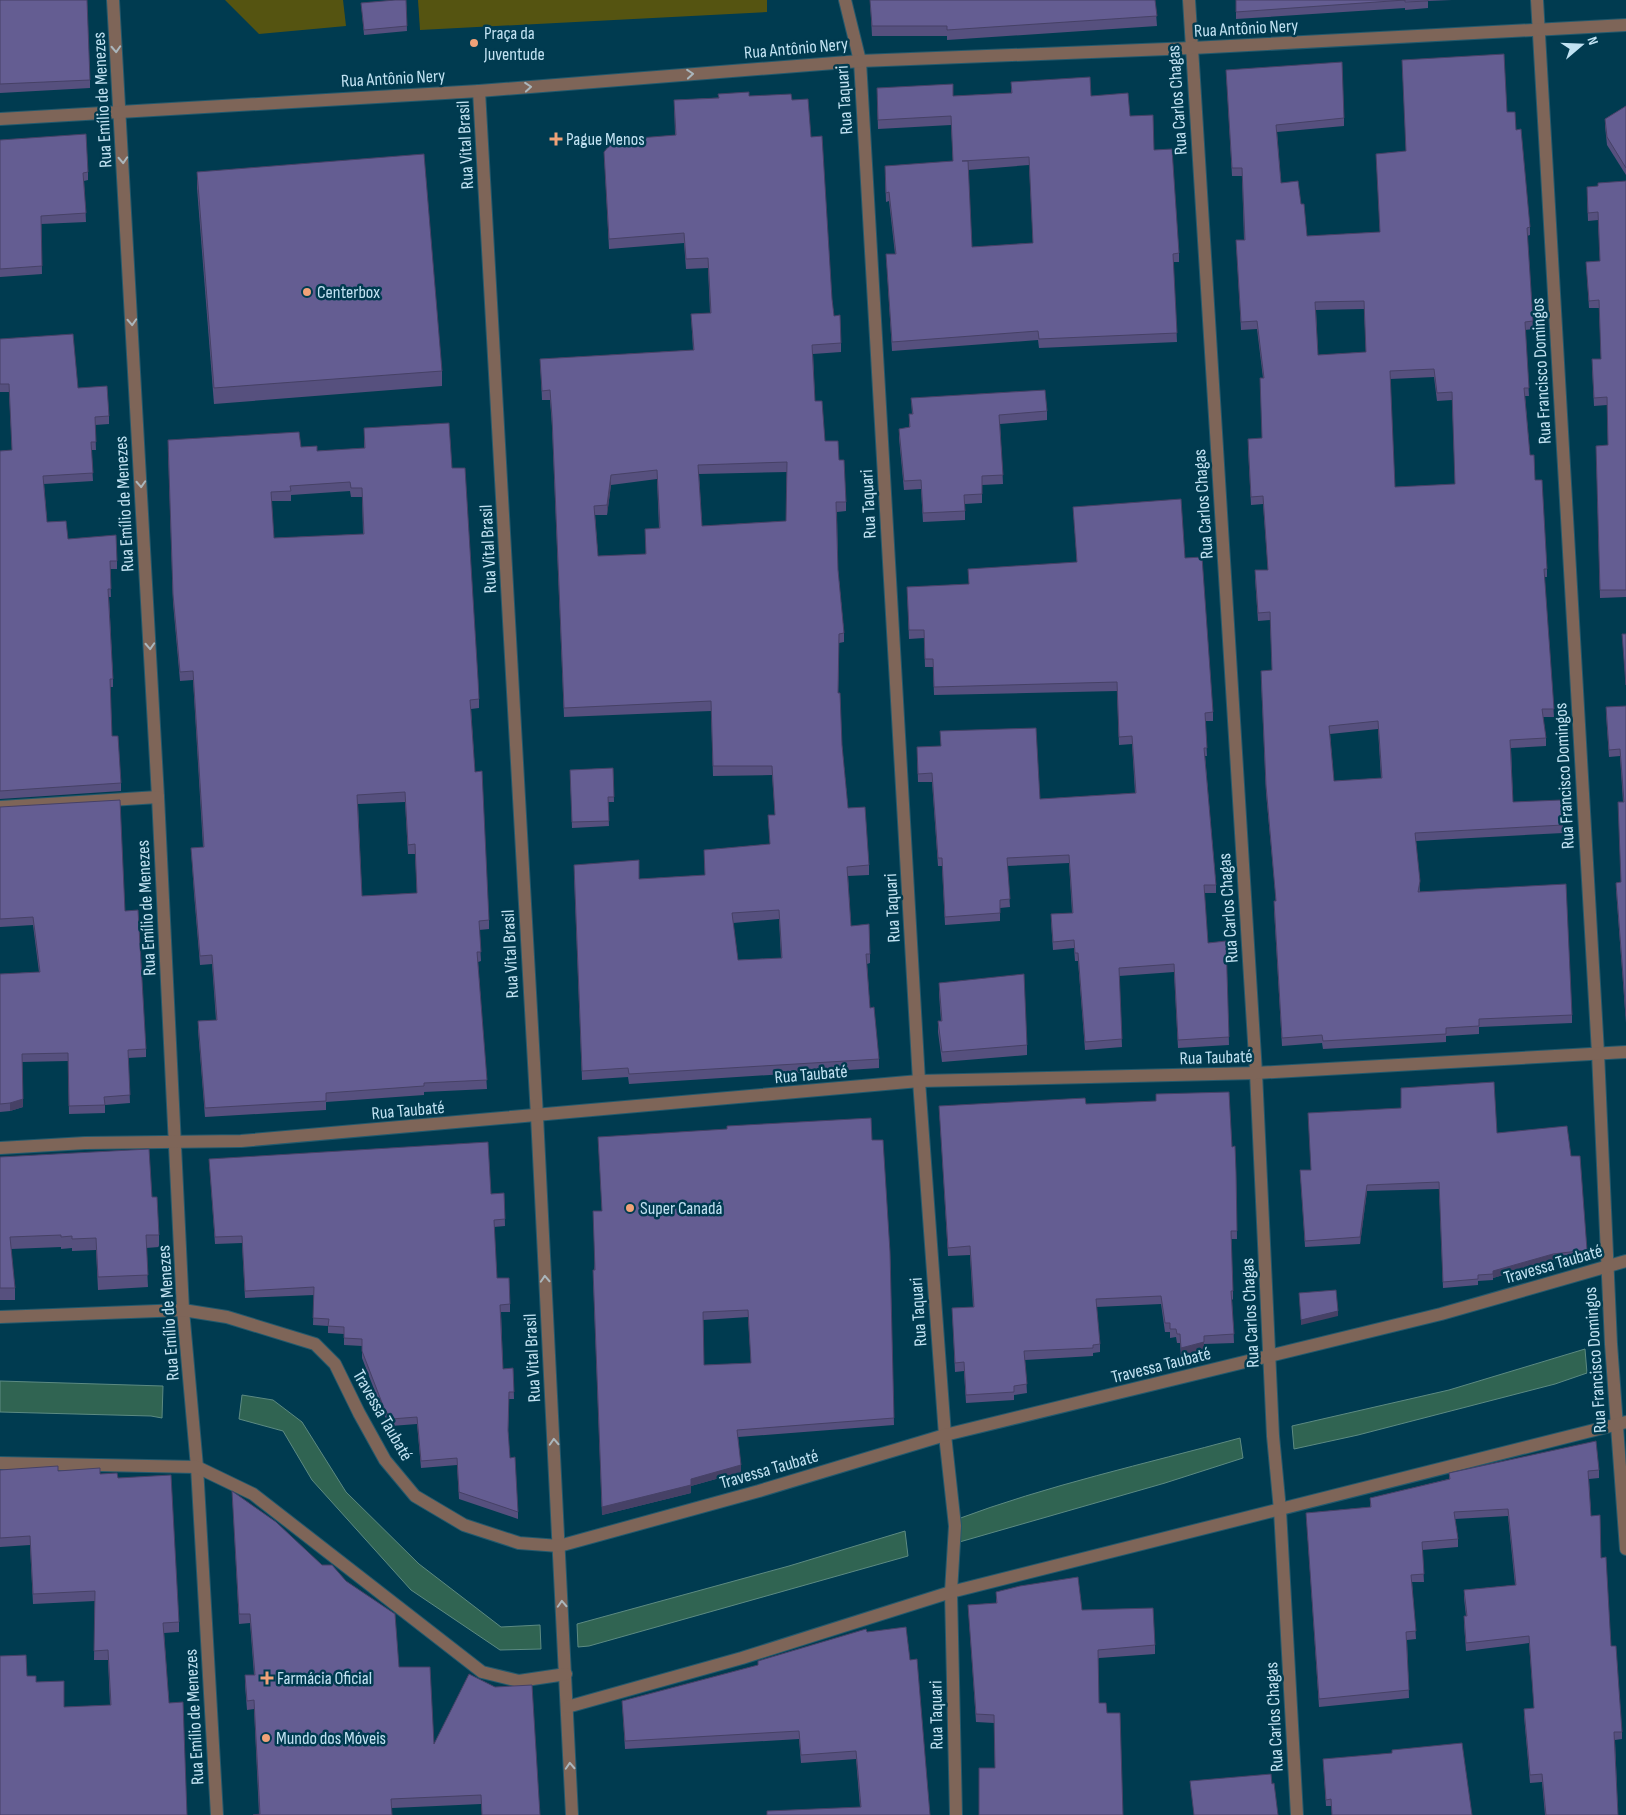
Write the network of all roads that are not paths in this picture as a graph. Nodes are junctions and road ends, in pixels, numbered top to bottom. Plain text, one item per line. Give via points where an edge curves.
1 (113, 0) edge
2 (845, 0) edge
3 (1189, 0) edge
4 (1536, 0) edge
5 (1626, 25) edge
6 (1538, 32) junction
7 (1192, 48) junction
8 (860, 61) junction
9 (479, 91) junction
10 (120, 111) junction
11 (0, 119) edge
12 (158, 797) junction
13 (0, 807) edge
14 (1626, 1052) edge
15 (1598, 1053) junction
16 (1256, 1073) junction
17 (919, 1081) junction
18 (537, 1116) junction
19 (175, 1141) junction
20 (0, 1148) edge
21 (1626, 1261) edge
22 (1607, 1268) junction
23 (183, 1310) junction
24 (0, 1317) edge
25 (1270, 1357) junction
26 (1622, 1424) edge
27 (945, 1435) junction
28 (0, 1463) edge
29 (197, 1467) junction
30 (1280, 1510) junction
31 (559, 1546) junction
32 (1626, 1549) edge
33 (951, 1592) junction
34 (566, 1674) junction
35 (566, 1707) junction
36 (217, 1815) edge
37 (572, 1815) edge
38 (956, 1815) edge
39 (1297, 1815) edge

1 -> 10 street, Rua Emílio de Menezes
2 - 8 street, Rua Taquari
3 - 7 street, Rua Carlos Chagas
4 - 6 street, Rua Francisco Domingos
5 - 6 street, Rua Antônio Nery
6 - 7 street, Rua Antônio Nery
6 - 15 street, Rua Francisco Domingos
7 - 8 street, Rua Antônio Nery
7 - 16 street, Rua Carlos Chagas
9 -> 8 street, Rua Antônio Nery
8 - 17 street, Rua Taquari
9 - 10 street, Rua Antônio Nery
9 - 18 street, Rua Vital Brasil
10 - 11 street, Rua Antônio Nery
10 -> 12 street, Rua Emílio de Menezes
12 - 13 street
12 - 19 street, Rua Emílio de Menezes
14 - 15 street, Rua Taubaté
15 - 16 street, Rua Taubaté
15 - 22 street, Rua Francisco Domingos
16 - 17 street, Rua Taubaté
16 - 25 street, Rua Carlos Chagas
17 - 18 street, Rua Taubaté
17 - 27 street, Rua Taquari
18 - 19 street, Rua Taubaté via 241,1141
31 -> 18 street, Rua Vital Brasil
19 - 20 street, Rua Taubaté via 85,1142
19 - 23 street, Rua Emílio de Menezes
21 - 22 street, Travessa Taubaté
22 - 25 street, Travessa Taubaté
22 - 26 street, Rua Francisco Domingos
23 - 24 street, Travessa Taubaté
23 - 29 street, Rua Emílio de Menezes
23 - 31 street, Travessa Taubaté via 227,1317 315,1344 335,1364 385,1460 415,1496 464,1525 518,1543
25 - 27 street, Travessa Taubaté
25 - 30 street, Rua Carlos Chagas
26 - 30 street
26 - 32 street, Rua Francisco Domingos
27 - 31 street, Travessa Taubaté
27 - 33 street, Rua Taquari via 955,1526
28 - 29 street
29 - 34 street via 253,1494 482,1672 519,1681
29 - 36 street, Rua Emílio de Menezes
30 - 33 street
30 - 39 street, Rua Carlos Chagas
34 -> 31 street, Rua Vital Brasil
33 - 35 street via 742,1658
33 - 38 street, Rua Taquari
34 - 35 street, Rua Vital Brasil
37 -> 35 street, Rua Vital Brasil

